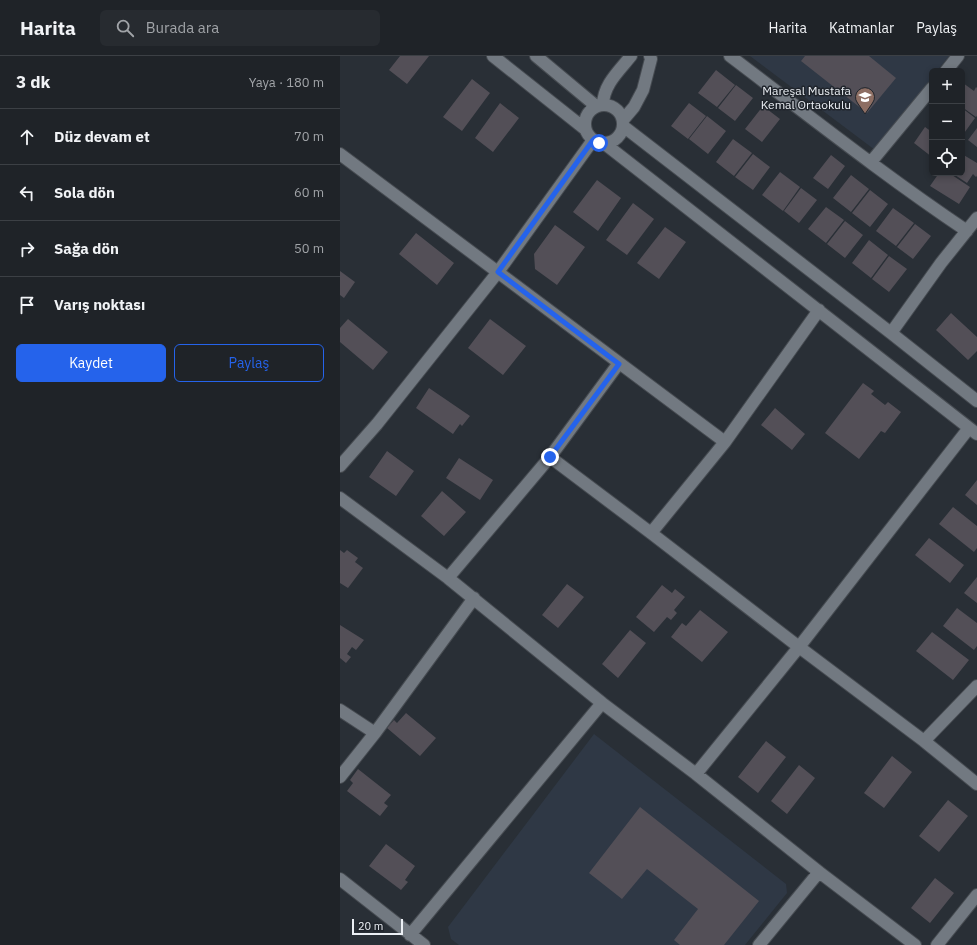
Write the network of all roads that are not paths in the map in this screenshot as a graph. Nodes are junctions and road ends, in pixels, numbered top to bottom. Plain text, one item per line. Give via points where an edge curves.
1 (493, 56) edge
2 (536, 56) edge
3 (631, 56) edge
4 (650, 56) edge
5 (730, 56) edge
6 (958, 56) edge
7 (948, 68) edge
8 (929, 92) edge
9 (600, 106) junction
10 (623, 123) junction
11 (585, 129) junction
12 (593, 140) junction
13 (605, 144) junction
14 (340, 154) edge
15 (871, 162) junction
16 (977, 218) edge
17 (967, 231) junction
18 (498, 272) junction
19 (819, 310) junction
20 (891, 333) junction
21 (619, 364) junction
22 (977, 401) edge
23 (973, 431) edge
24 (724, 442) junction
25 (550, 457) junction
26 (340, 466) edge
27 (340, 498) edge
28 (651, 533) junction
29 (448, 578) junction
30 (474, 598) junction
31 (799, 647) junction
32 (977, 686) edge
33 (602, 703) junction
34 (340, 710) edge
35 (375, 733) junction
36 (924, 741) junction
37 (696, 774) junction
38 (340, 777) edge
39 (977, 784) edge
40 (819, 872) junction
41 (340, 879) edge
42 (977, 895) edge
43 (410, 935) junction
44 (424, 945) edge
45 (759, 945) edge
46 (915, 945) edge
47 (937, 945) edge

1 - 11 street
2 - 9 street
3 - 9 street via 608,85
4 - 10 street via 643,90
5 - 15 street
6 - 7 street
8 - 15 street
9 - 10 street via 616,109
9 - 11 street via 591,110 587,116
10 - 13 street via 622,133 618,138
10 - 20 street
11 - 12 street
12 - 13 street
12 - 18 street
13 - 19 street
14 - 18 street
15 - 17 street
16 - 17 street
17 - 20 street
18 - 21 street
18 - 26 street via 377,424
19 - 23 street
19 - 24 street
20 - 22 street
21 - 24 street
21 - 25 street
23 - 31 street
24 - 28 street
25 - 28 street
25 - 29 street
27 - 29 street
28 - 31 street
29 - 30 street
30 - 33 street
30 - 35 street
31 - 36 street
31 - 37 street
32 - 36 street
33 - 37 street
33 - 43 street
34 - 35 street
35 - 38 street
36 - 39 street
37 - 40 street
40 - 45 street
40 - 46 street
41 - 43 street
42 - 47 street
43 - 44 street

